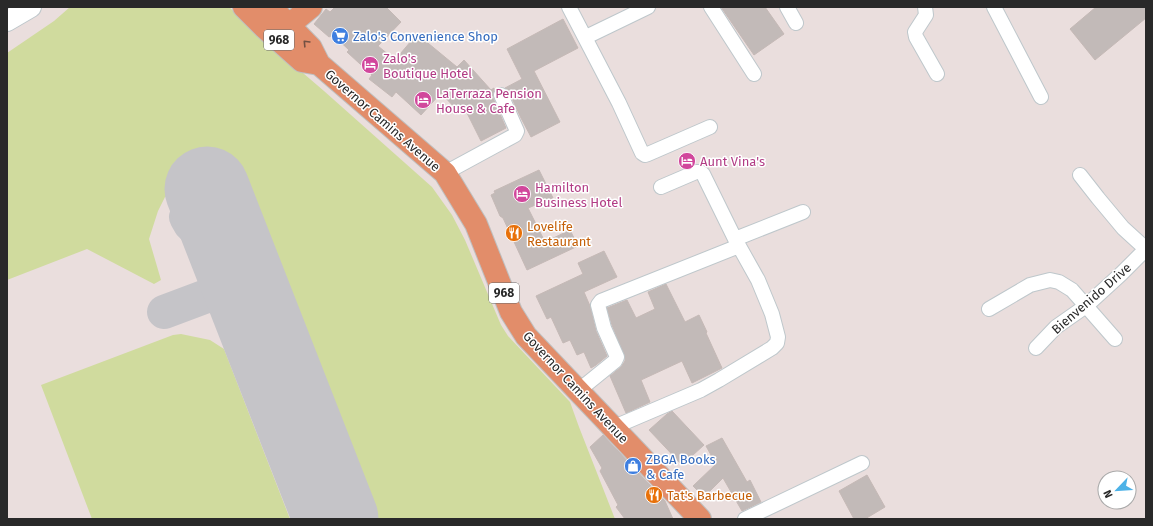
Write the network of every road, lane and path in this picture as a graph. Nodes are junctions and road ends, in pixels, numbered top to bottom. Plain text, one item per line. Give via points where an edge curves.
1 (31, 7) edge
2 (244, 7) edge
3 (271, 7) edge
4 (311, 7) edge
5 (569, 7) edge
6 (648, 7) edge
7 (711, 7) edge
8 (787, 7) edge
9 (925, 7) edge
10 (994, 7) edge
11 (7, 21) edge
12 (796, 23) dead end
13 (289, 25) junction
14 (586, 37) junction
15 (319, 64) junction
16 (754, 74) dead end
17 (937, 74) dead end
18 (502, 95) dead end
19 (1041, 97) dead end
20 (710, 127) dead end
21 (445, 173) junction
22 (1080, 175) dead end
23 (661, 187) dead end
24 (803, 212) dead end
25 (737, 242) junction
26 (1146, 249) edge
27 (1086, 306) junction
28 (989, 309) dead end
29 (1115, 339) dead end
30 (1036, 348) dead end
31 (578, 391) junction
32 (614, 427) junction
33 (862, 463) dead end
34 (700, 519) edge
35 (745, 519) edge

1 - 11 main road
2 - 15 main road, Governor Camins Avenue / 968 via 302,61
3 - 13 main road, Governor Camins Avenue / 968
4 - 13 main road
5 - 14 street
6 - 14 street
7 - 16 street
8 - 12 street
9 - 17 street via 926,15 915,32
10 - 19 street
15 -> 13 main road, Governor Camins Avenue / 968 via 311,48
14 - 20 street via 642,153 648,154
15 - 21 main road, Governor Camins Avenue / 968
18 - 21 street via 517,131 515,136
21 - 31 main road, Governor Camins Avenue / 968 via 476,224 511,312 526,336
22 - 26 street via 1123,228
23 - 25 street via 696,172 704,174
24 - 25 street
25 - 31 street via 598,303 604,328 617,357 615,362
25 - 32 street via 758,280 772,314 778,337 776,343 772,348 701,390
26 - 27 street, Bienvenido Drive
27 - 28 street via 1072,290 1050,280 1030,285
27 - 29 street
27 - 30 street, Bienvenido Drive via 1056,327
31 - 32 main road, Governor Camins Avenue / 968
32 - 34 main road, Governor Camins Avenue / 968
33 - 35 street

